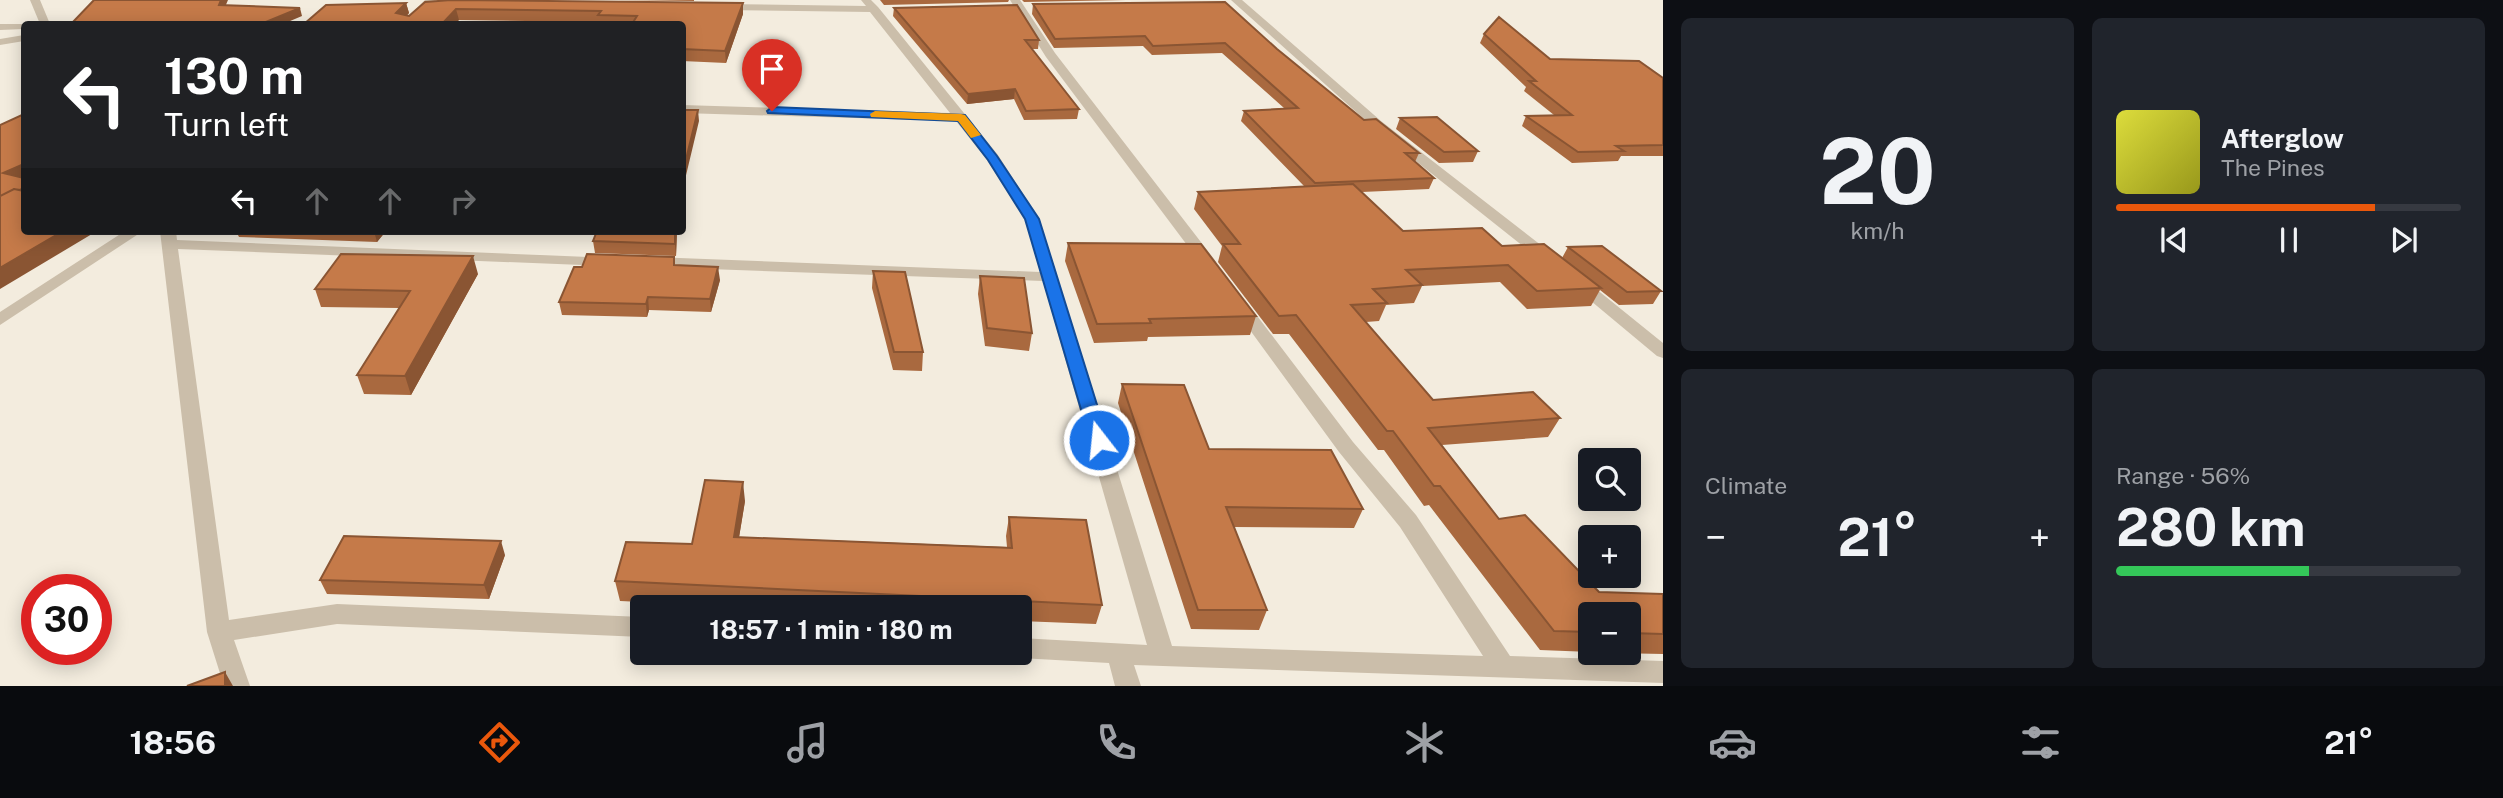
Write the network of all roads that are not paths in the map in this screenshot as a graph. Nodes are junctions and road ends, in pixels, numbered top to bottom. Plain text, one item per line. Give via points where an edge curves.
1 (35, 0) edge
2 (1235, 2) edge
3 (433, 3) edge
4 (1018, 6) edge
5 (706, 7) edge
6 (876, 8) edge
7 (44, 21) edge
8 (411, 21) edge
9 (21, 26) edge
10 (0, 27) edge
11 (21, 39) edge
12 (0, 43) edge
13 (686, 109) edge
14 (961, 117) junction
15 (129, 235) edge
16 (169, 237) edge
17 (1051, 277) junction
18 (0, 320) edge
19 (1663, 352) edge
20 (630, 626) edge
21 (219, 632) junction
22 (1032, 649) edge
23 (1119, 654) junction
24 (1163, 656) junction
25 (1503, 666) junction
26 (1663, 672) edge
27 (237, 686) edge
28 (1128, 686) edge

1 - 7 street
2 - 19 street via 1377,124
3 - 8 street
4 - 25 street via 1050,55 1346,447 1408,521
5 - 6 street
6 - 14 street
9 - 10 street
11 - 12 street
13 - 14 street
14 - 17 street via 1032,219
15 - 18 street
16 - 17 street
16 - 21 street
17 - 24 street
20 - 21 street via 337,614
21 - 27 street
22 - 23 street
23 - 24 street
23 - 28 street
24 - 25 street
25 - 26 street

